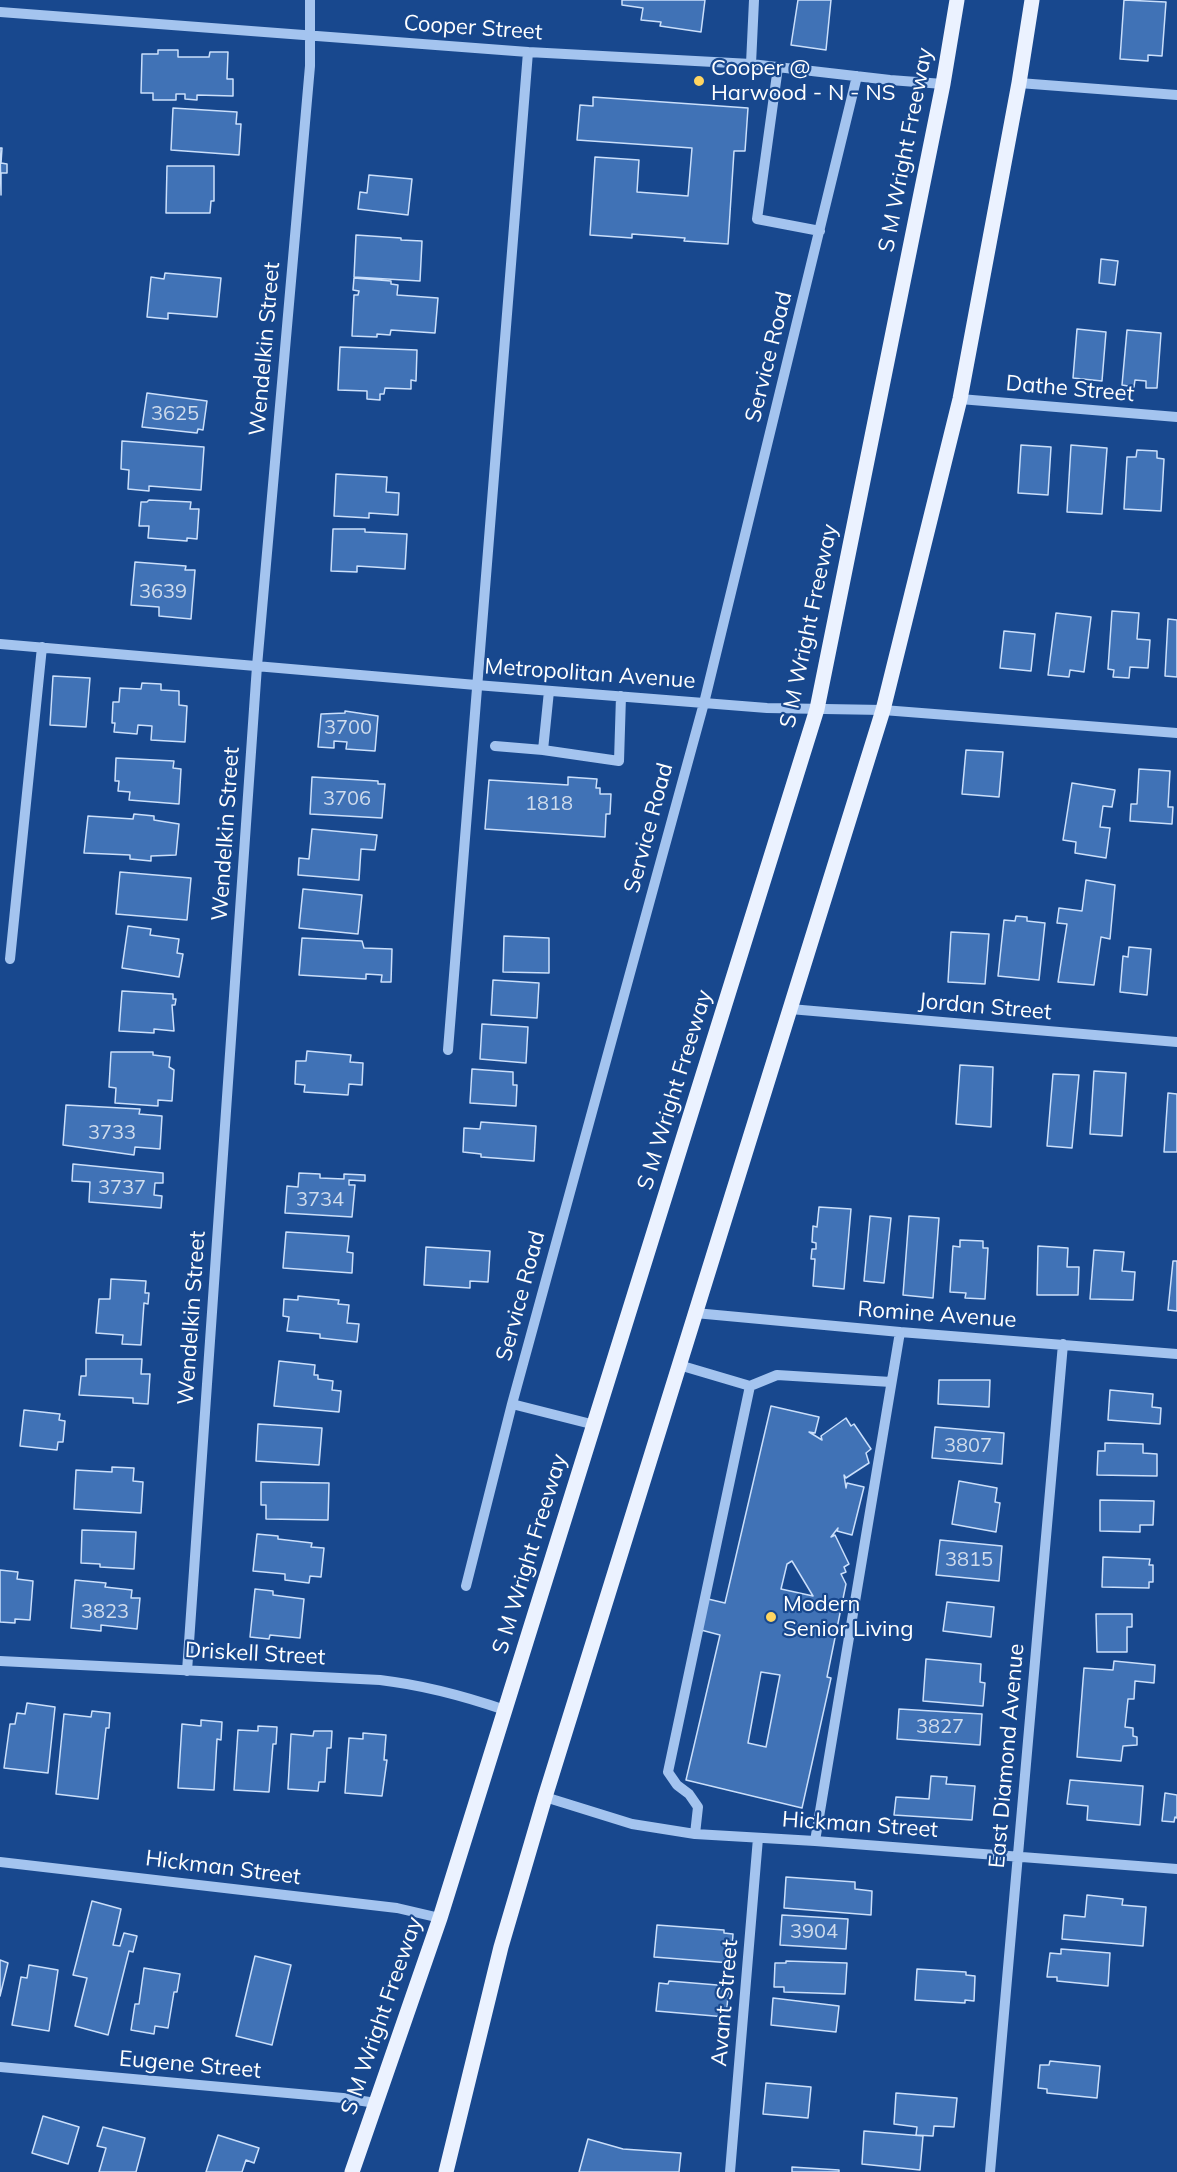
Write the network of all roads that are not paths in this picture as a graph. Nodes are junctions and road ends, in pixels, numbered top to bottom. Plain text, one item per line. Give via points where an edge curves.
1 (310, 0) edge
2 (754, 0) edge
3 (957, 0) edge
4 (1032, 0) edge
5 (0, 12) edge
6 (309, 35) junction
7 (528, 52) junction
8 (751, 64) junction
9 (778, 67) junction
10 (857, 76) junction
11 (1019, 83) junction
12 (943, 84) junction
13 (1177, 95) edge
14 (820, 231) junction
15 (960, 399) junction
16 (1177, 417) edge
17 (0, 644) edge
18 (42, 647) junction
19 (257, 666) junction
20 (476, 685) junction
21 (549, 691) junction
22 (621, 696) junction
23 (704, 703) junction
24 (817, 710) junction
25 (883, 710) junction
26 (1177, 732) edge
27 (495, 746) dead end
28 (543, 750) junction
29 (10, 959) dead end
30 (790, 1009) junction
31 (1177, 1042) edge
32 (448, 1050) dead end
33 (695, 1313) junction
34 (900, 1332) junction
35 (1063, 1344) junction
36 (1177, 1354) edge
37 (679, 1365) junction
38 (891, 1382) junction
39 (750, 1386) junction
40 (512, 1404) junction
41 (595, 1425) junction
42 (466, 1586) dead end
43 (0, 1661) edge
44 (186, 1671) junction
45 (505, 1710) junction
46 (545, 1797) junction
47 (695, 1834) junction
48 (758, 1838) junction
49 (815, 1841) junction
50 (1018, 1857) junction
51 (0, 1862) edge
52 (1177, 1869) edge
53 (440, 1918) junction
54 (0, 2067) edge
55 (376, 2103) junction
56 (352, 2172) edge
57 (446, 2172) edge
58 (730, 2172) edge
59 (990, 2172) edge

1 - 6 street, Wendelkin Street
2 - 8 street
3 - 12 main road, S M Wright Freeway
4 - 11 main road
5 - 6 street, Cooper Street
6 - 7 street, Cooper Street
6 - 19 street, Wendelkin Street via 310,66
7 - 8 street, Cooper Street
7 - 20 street
8 - 9 street, Cooper Street
9 - 10 street, Cooper Street
9 - 14 street via 757,219
10 - 12 street, Cooper Street
10 - 14 street, Service Road
11 - 13 street
11 - 15 main road
12 - 24 main road, S M Wright Freeway
14 - 23 street, Service Road
15 - 16 street, Dathe Street
15 - 25 main road
17 - 18 street, Metropolitan Avenue
18 - 19 street, Metropolitan Avenue
18 - 29 street
19 - 20 street, Metropolitan Avenue
19 - 44 street, Wendelkin Street
20 - 21 street, Metropolitan Avenue
20 - 32 street
21 - 22 street, Metropolitan Avenue
21 - 28 street
22 - 23 street, Metropolitan Avenue
22 - 28 street via 619,761
23 - 24 street, Metropolitan Avenue
23 - 40 street, Service Road
24 - 25 street, Metropolitan Avenue
24 - 41 main road, S M Wright Freeway
25 - 26 street, Metropolitan Avenue
25 - 30 main road
27 - 28 street
30 - 31 street, Jordan Street
30 - 33 main road
33 - 34 street, Romine Avenue
33 - 37 main road
34 - 35 street, Romine Avenue
34 - 38 street
35 - 36 street, Romine Avenue
35 - 50 street, East Diamond Avenue
37 - 39 street
37 - 46 main road
38 - 39 street via 777,1375
38 - 49 street
39 - 47 street via 668,1772 698,1807
40 - 41 street
40 - 42 street, Service Road
41 - 45 main road, S M Wright Freeway
43 - 44 street, Driskell Street
44 - 45 street, Driskell Street via 414,1684
45 - 53 main road, S M Wright Freeway
46 - 47 street, Hickman Street via 632,1824
46 - 57 main road via 501,1947
47 - 48 street, Hickman Street
48 - 49 street, Hickman Street
48 - 58 street, Avant Street
49 - 50 street, Hickman Street
50 - 52 street, Hickman Street
50 - 59 street, East Diamond Avenue
51 - 53 street, Hickman Street via 397,1908
53 - 55 main road, S M Wright Freeway
54 - 55 street, Eugene Street
55 - 56 main road, S M Wright Freeway

